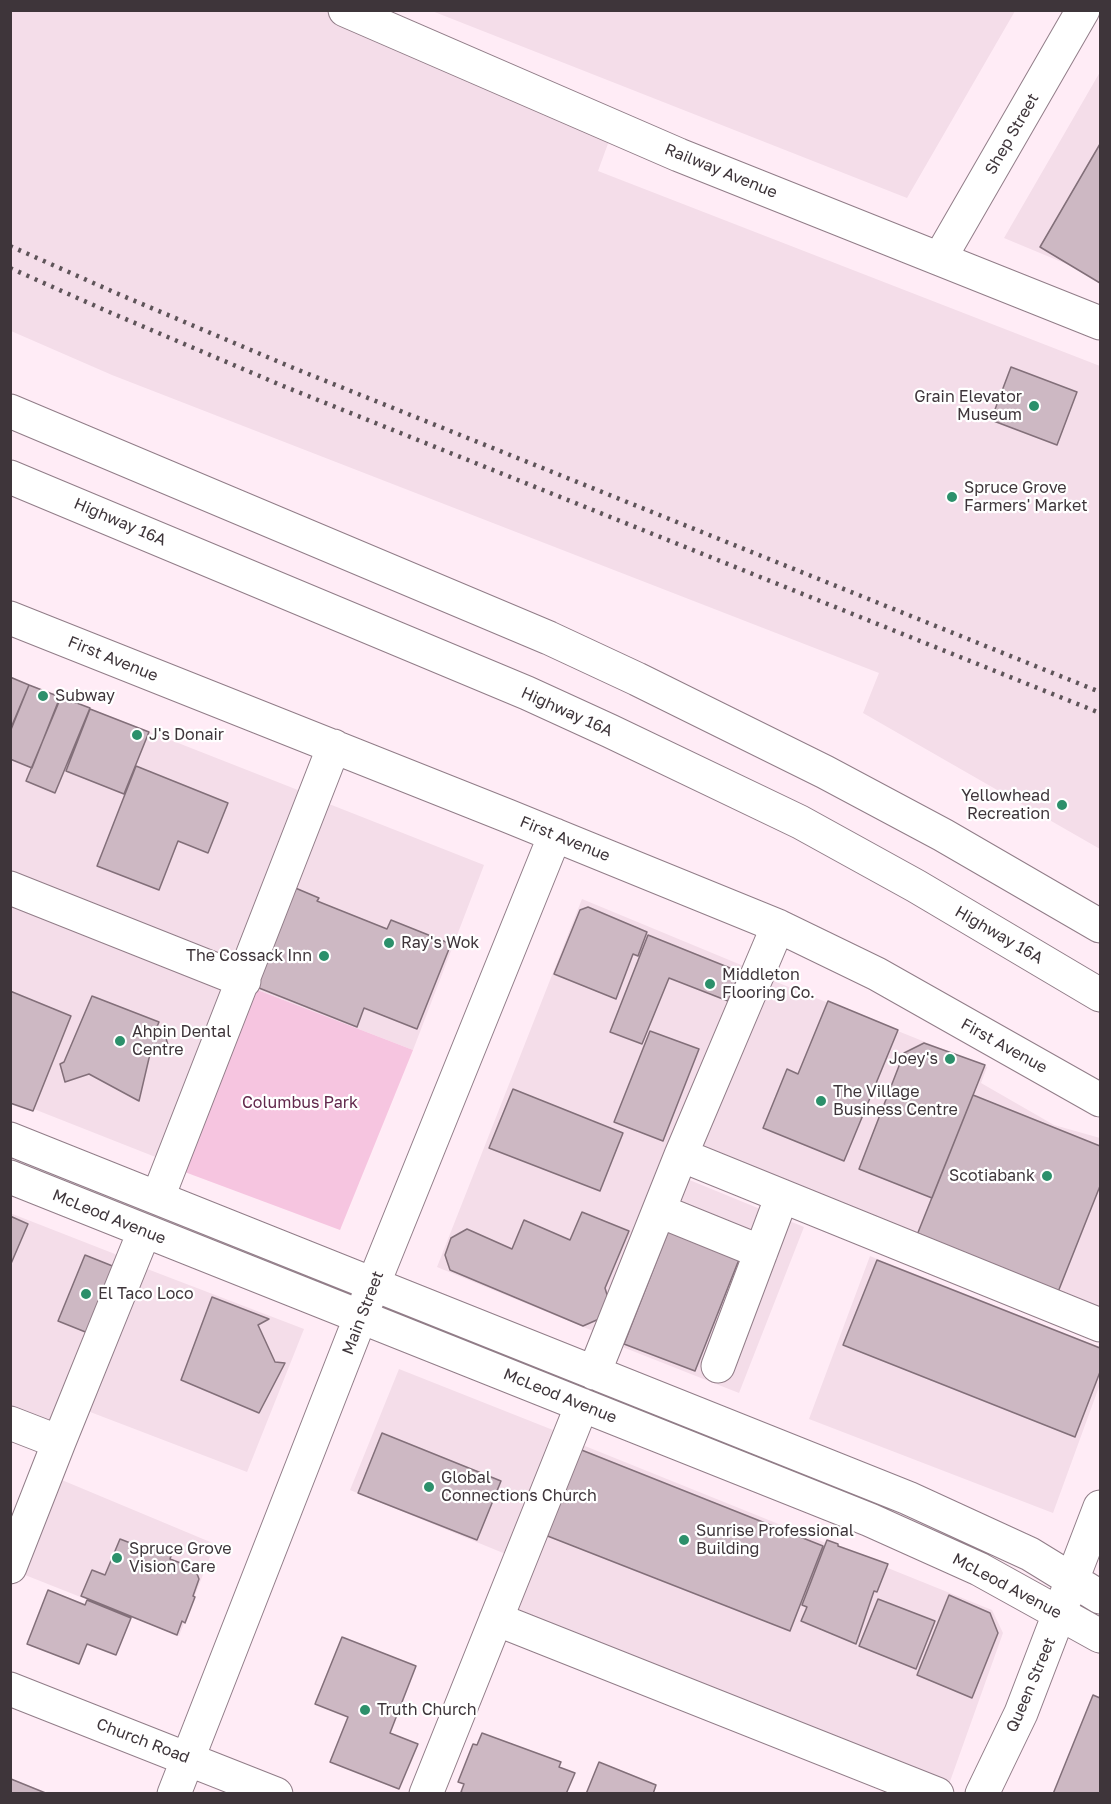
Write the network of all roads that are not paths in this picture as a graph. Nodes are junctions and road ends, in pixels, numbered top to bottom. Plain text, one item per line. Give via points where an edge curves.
1 (1083, 10) edge
2 (349, 12) edge
3 (940, 258) junction
4 (1101, 323) edge
5 (10, 411) edge
6 (10, 477) edge
7 (10, 618) edge
8 (334, 746) junction
9 (555, 835) junction
10 (10, 888) edge
11 (1061, 902) junction
12 (1101, 916) edge
13 (778, 926) junction
14 (1101, 926) edge
15 (244, 981) junction
16 (1101, 995) edge
17 (1101, 1100) edge
18 (10, 1138) edge
19 (681, 1155) junction
20 (10, 1177) edge
21 (782, 1196) junction
22 (158, 1197) junction
23 (660, 1210) junction
24 (144, 1232) junction
25 (761, 1252) junction
26 (373, 1285) junction
27 (361, 1318) junction
28 (1101, 1325) edge
29 (718, 1366) dead end
30 (594, 1373) junction
31 (582, 1404) junction
32 (10, 1423) edge
33 (58, 1442) junction
34 (1101, 1507) edge
35 (10, 1567) edge
36 (1072, 1579) junction
37 (1101, 1597) edge
38 (1060, 1614) junction
39 (496, 1619) junction
40 (1101, 1636) edge
41 (10, 1689) edge
42 (186, 1758) junction
43 (174, 1794) edge
44 (276, 1794) edge
45 (426, 1794) edge
46 (937, 1794) edge
47 (982, 1794) edge

1 - 3 street, Shep Street
2 - 3 street, Railway Avenue via 679,155
3 - 4 street, Railway Avenue
5 - 11 street via 549,638 637,679 825,772
6 - 16 street, Highway 16A via 610,731 800,822
7 - 8 street, First Avenue
8 - 9 street, First Avenue
8 - 15 street
9 - 13 street, First Avenue
9 - 26 street, Main Street
10 - 15 street
11 - 12 street
11 - 14 street
13 - 17 street, First Avenue via 877,974
13 - 19 street
15 - 22 street
18 - 22 street, McLeod Avenue
19 - 21 street
19 - 23 street
20 - 24 street, McLeod Avenue
21 - 25 street
21 - 28 street
22 - 26 street, McLeod Avenue
23 - 25 street
23 - 30 street
24 - 27 street, McLeod Avenue
24 - 33 street
25 - 29 street
26 - 27 street, Main Street
26 - 30 street, McLeod Avenue
27 - 31 street, McLeod Avenue
27 - 42 street, Main Street
30 - 36 street, McLeod Avenue via 908,1498 1011,1545
31 - 38 street, McLeod Avenue via 870,1520 979,1569
31 - 39 street
32 - 33 street
33 - 35 street
34 - 36 street, Queen Street
36 - 37 street, McLeod Avenue
36 - 38 street, Queen Street
38 - 40 street, McLeod Avenue
38 - 47 street, Queen Street via 1021,1713
39 - 45 street
39 - 46 street
41 - 42 street, Church Road
42 - 43 street, Main Street
42 - 44 street, Church Road

